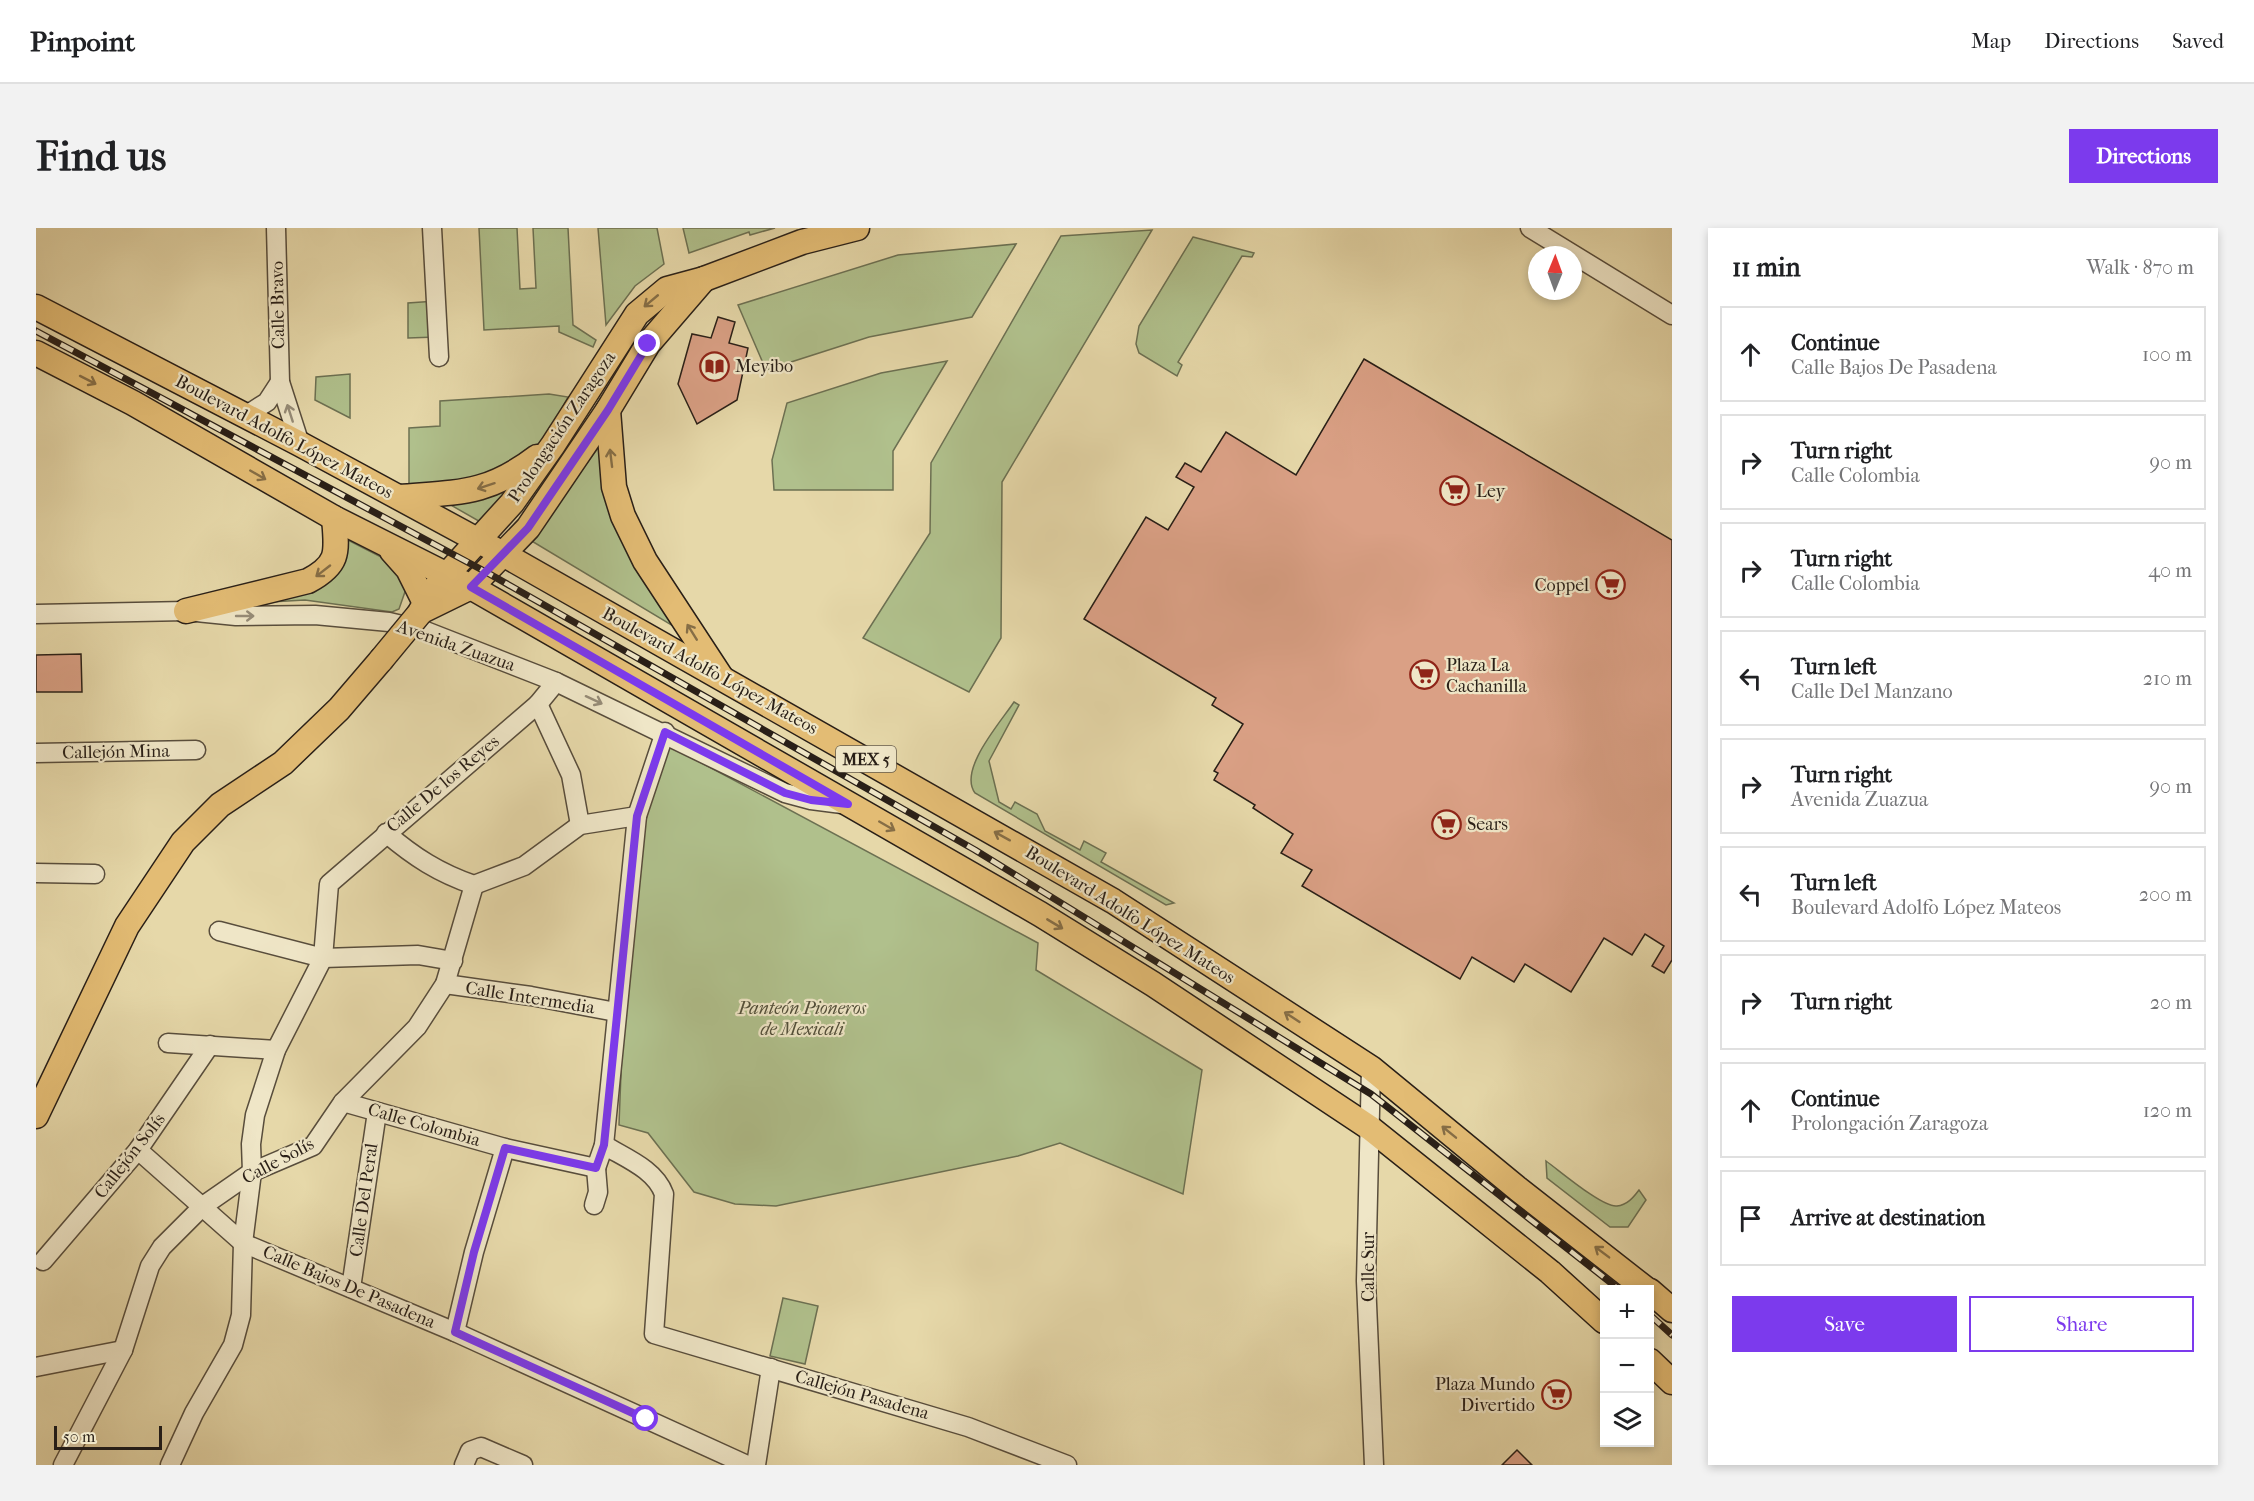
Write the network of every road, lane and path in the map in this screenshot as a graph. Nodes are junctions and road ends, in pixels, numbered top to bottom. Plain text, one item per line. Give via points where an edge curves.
1 (276, 228) edge
2 (432, 228) edge
3 (857, 228) edge
4 (1530, 228) edge
5 (704, 279) junction
6 (36, 307) edge
7 (1672, 315) edge
8 (36, 353) edge
9 (439, 357) dead end
10 (280, 382) junction
11 (608, 410) junction
12 (245, 416) junction
13 (300, 444) junction
14 (553, 445) junction
15 (399, 497) junction
16 (334, 518) junction
17 (478, 540) junction
18 (386, 544) junction
19 (503, 554) junction
20 (446, 575) junction
21 (471, 587) junction
22 (422, 609) junction
23 (186, 611) junction
24 (36, 614) edge
25 (724, 681) junction
26 (556, 682) junction
27 (538, 704) junction
28 (665, 732) junction
29 (196, 750) dead end
30 (36, 753) edge
31 (848, 804) junction
32 (637, 816) junction
33 (580, 825) junction
34 (386, 833) junction
35 (36, 873) edge
36 (95, 874) dead end
37 (474, 885) junction
38 (219, 931) dead end
39 (323, 958) junction
40 (453, 961) junction
41 (445, 984) junction
42 (616, 1012) junction
43 (168, 1043) dead end
44 (210, 1045) junction
45 (276, 1050) junction
46 (1371, 1068) junction
47 (343, 1102) junction
48 (377, 1112) junction
49 (36, 1116) edge
50 (1370, 1128) junction
51 (604, 1145) junction
52 (505, 1148) junction
53 (138, 1150) junction
54 (596, 1168) junction
55 (252, 1172) junction
56 (594, 1205) dead end
57 (203, 1206) junction
58 (243, 1243) junction
59 (43, 1261) dead end
60 (1642, 1285) edge
61 (351, 1288) junction
62 (1654, 1295) edge
63 (1672, 1311) edge
64 (1600, 1317) edge
65 (455, 1332) junction
66 (123, 1350) junction
67 (1654, 1365) edge
68 (36, 1367) edge
69 (771, 1368) junction
70 (1672, 1382) edge
71 (466, 1460) edge
72 (63, 1465) edge
73 (170, 1465) edge
74 (523, 1465) edge
75 (747, 1465) edge
76 (756, 1465) edge
77 (1068, 1465) edge
78 (1374, 1465) edge

1 - 10 street, Calle Bravo
2 - 9 street
3 - 5 main road, Prolongación Zaragoza via 802,243
4 - 7 street
5 - 11 main road, Prolongación Zaragoza via 648,344
5 -> 14 main road, Prolongación Zaragoza via 667,289 637,314
6 - 12 main road, Boulevard Adolfo López Mateos / MEX 5
8 -> 16 main road, MEX 5 via 134,403
10 - 12 street via 267,402
13 -> 10 street, Calle Bravo
11 - 19 main road, Prolongación Zaragoza via 528,528
25 -> 11 main road via 645,561 623,516 614,487
12 - 13 main road, Boulevard Adolfo López Mateos / MEX 5
13 - 15 main road, Boulevard Adolfo López Mateos / MEX 5
14 -> 15 main road via 501,482 473,491
14 - 17 main road, Prolongación Zaragoza via 512,503
15 - 17 main road, Boulevard Adolfo López Mateos / MEX 5
16 - 18 main road, MEX 5
16 -> 23 main road via 334,562 324,573 308,581
17 - 19 main road, Boulevard Adolfo López Mateos / MEX 5
17 - 20 main road, Prolongación Zaragoza
18 - 20 main road, MEX 5
18 - 22 main road via 408,569
19 - 21 main road, Prolongación Zaragoza
19 - 25 main road, Boulevard Adolfo López Mateos / MEX 5
20 - 21 main road, MEX 5
20 - 22 main road, Prolongación Zaragoza
21 - 22 main road, Prolongación Zaragoza
21 - 31 main road, MEX 5
22 - 49 main road, Prolongación Zaragoza, bridge via 339,709 283,763 220,805 183,842 127,926
23 - 24 street, Avenida Zuazua
23 -> 26 street, Avenida Zuazua via 389,622 423,630
46 -> 25 main road, Boulevard Adolfo López Mateos / MEX 5 via 1059,868
26 - 27 street, Calle De los Reyes
26 -> 28 street, Avenida Zuazua
27 - 33 street via 571,775
27 - 34 street, Calle De los Reyes
28 - 31 street, Avenida Zuazua via 785,793
28 - 32 street
29 - 30 street, Callejón Mina
31 -> 50 main road, MEX 5 via 1153,984
32 - 33 street
32 - 42 street
33 - 37 street via 524,866
34 - 37 street via 414,857
34 - 39 street, Calle De los Reyes via 328,884
35 - 36 street
37 - 40 street, Calle Solís
38 - 39 street, Calle Intermedia
39 - 40 street, Calle Intermedia via 418,955
39 - 45 street
40 - 41 street, Calle Solís
41 - 42 street, Calle Intermedia
41 - 47 street, Calle Solís via 417,1027
42 - 51 street
43 - 44 street
44 - 45 street
44 - 53 street, Callejón Solís
45 - 55 street via 255,1116
46 - 50 street, Calle Sur
60 -> 46 main road, Boulevard Adolfo López Mateos / MEX 5
47 - 48 street, Calle Colombia
47 - 55 street, Calle Solís via 313,1146
48 - 52 street, Calle Colombia
48 - 61 street, Calle Del Peral
50 - 64 main road, MEX 5
50 - 78 street, Calle Sur via 1366,1281
51 - 54 street
51 - 69 street, Callejón Pasadena via 652,1175 663,1194 654,1334
52 - 54 street, Calle Colombia
52 - 65 street, Calle Colombia
53 - 57 street, Calle Bajos De Pasadena
53 - 59 street, Callejón Solís
54 - 56 street via 598,1192
55 - 57 street, Calle Solís
55 - 58 street
57 - 58 street, Calle Bajos De Pasadena
57 - 66 street, Calle Solís via 178,1228 150,1266
58 - 61 street, Calle Bajos De Pasadena
58 - 73 street via 241,1316 233,1345
61 - 65 street, Calle Bajos De Pasadena
62 - 63 main road, Boulevard Adolfo López Mateos / MEX 5
65 - 75 street, Calle Bajos De Pasadena
66 - 68 street
66 - 72 street, Calle Solís
67 - 70 main road
69 - 76 street
69 - 77 street, Callejón Pasadena via 968,1426
71 - 74 street via 474,1448 481,1447

